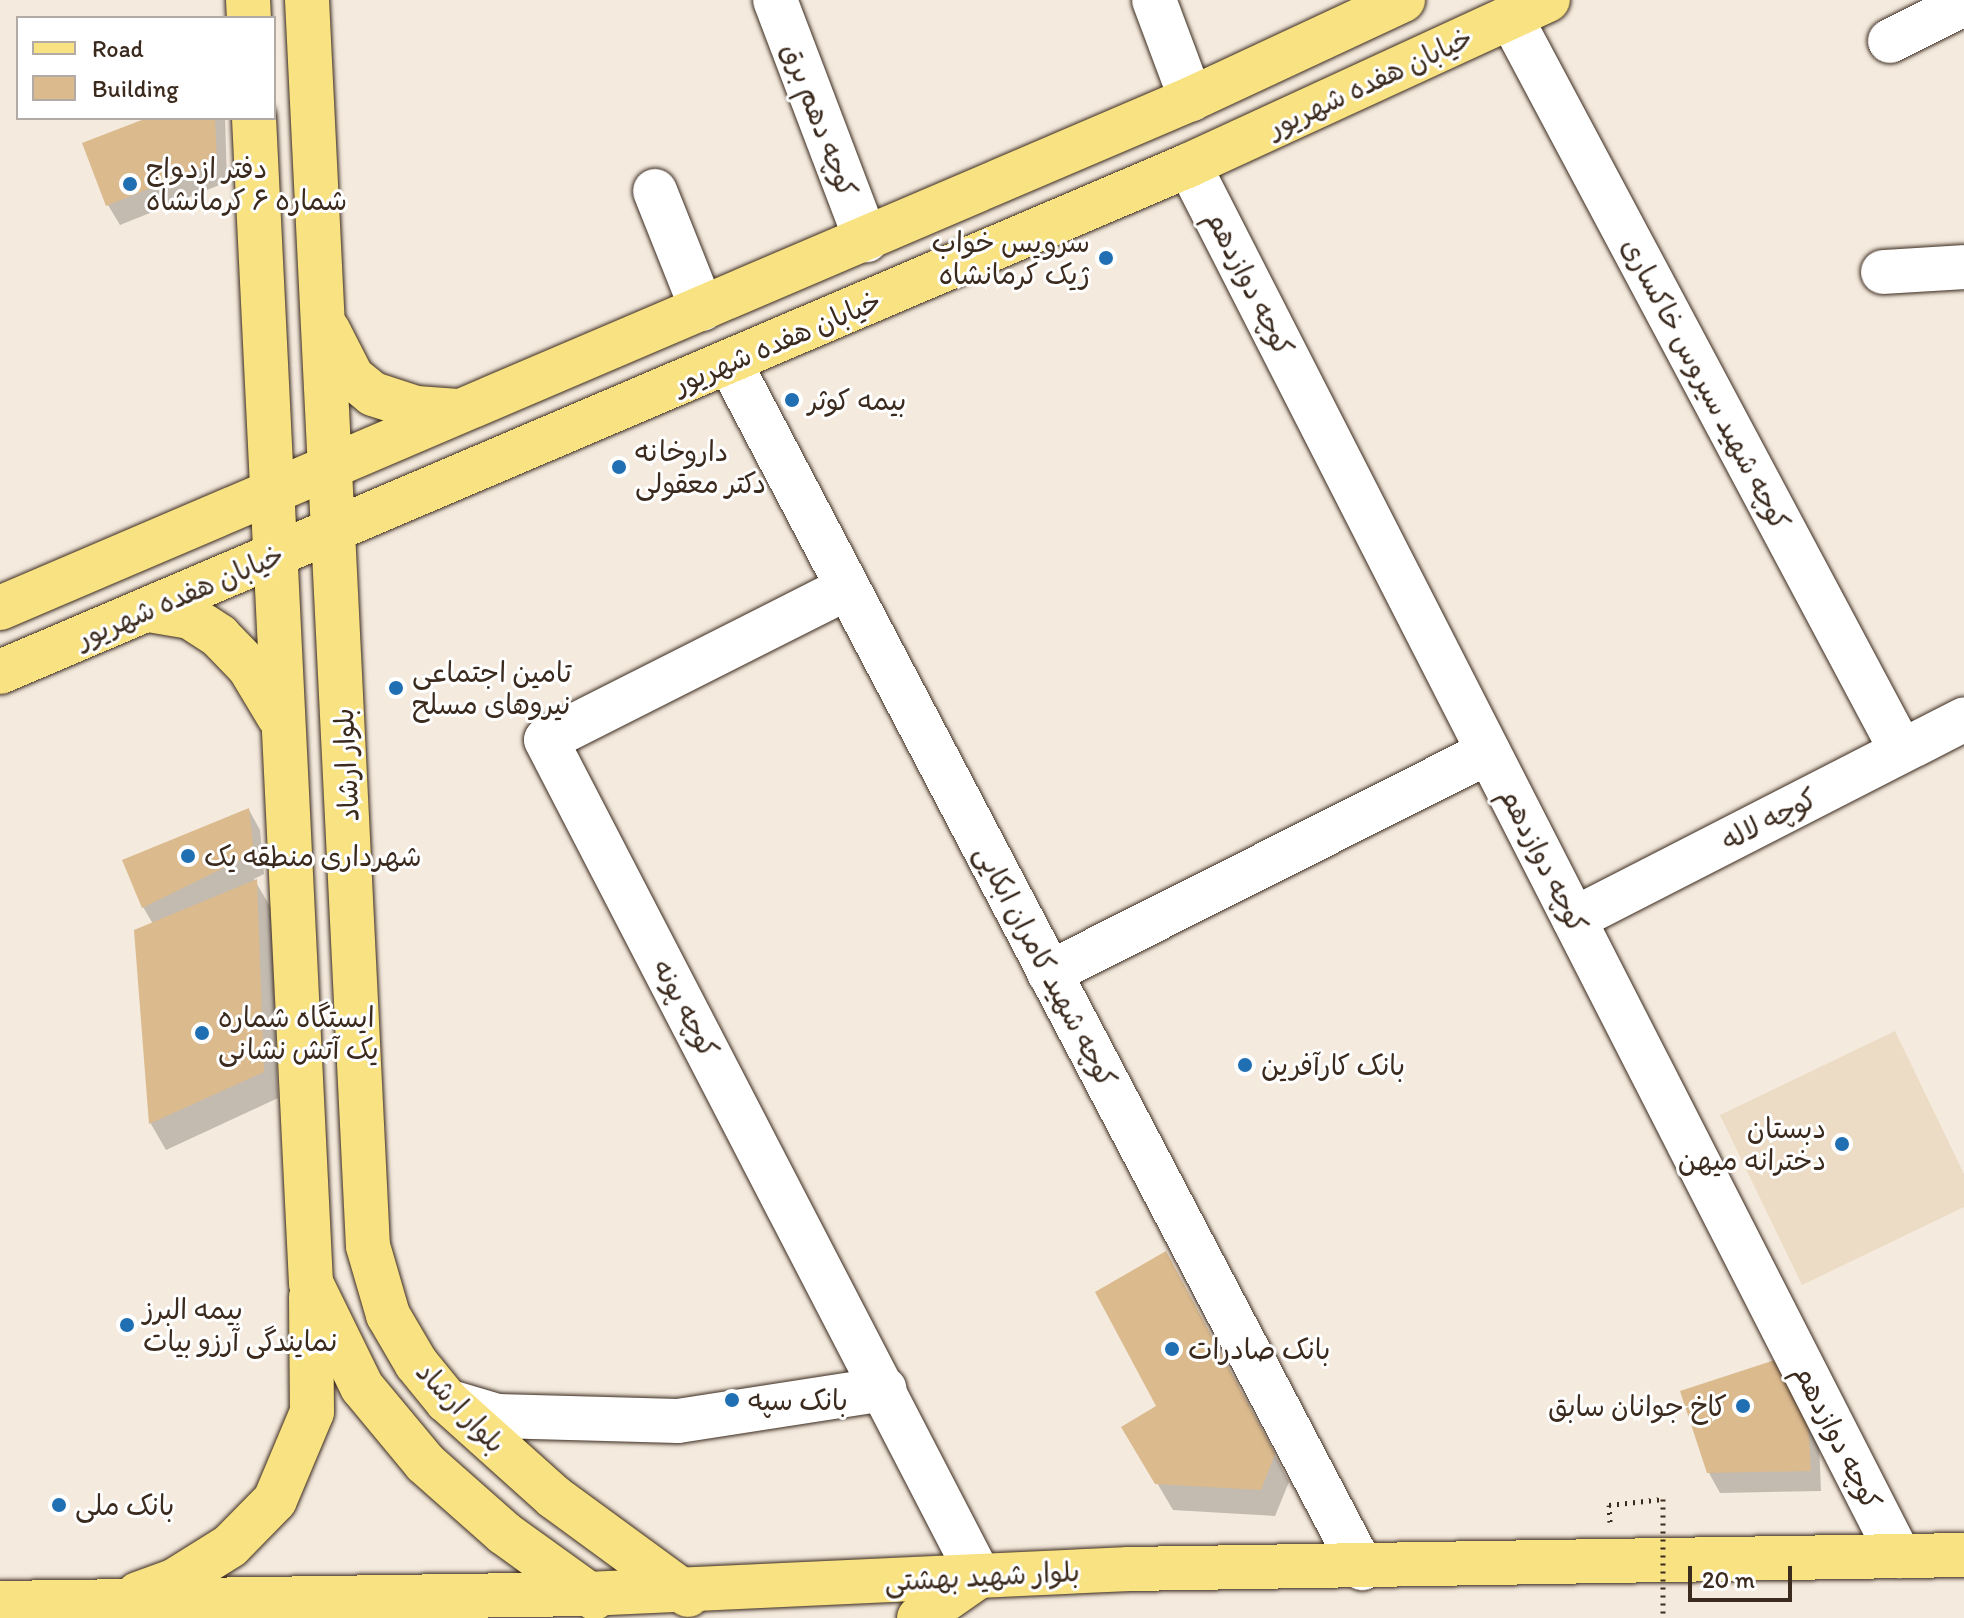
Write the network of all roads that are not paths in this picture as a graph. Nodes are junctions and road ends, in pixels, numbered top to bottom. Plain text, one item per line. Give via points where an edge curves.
1 (307, 0) edge
2 (775, 0) edge
3 (1154, 0) edge
4 (1403, 0) edge
5 (1964, 4) edge
6 (1529, 9) edge
7 (1890, 41) dead end
8 (1191, 99) junction
9 (254, 120) edge
10 (1189, 165) junction
11 (655, 191) dead end
12 (866, 240) junction
13 (1964, 267) edge
14 (1883, 272) dead end
15 (702, 309) junction
16 (324, 322) junction
17 (730, 363) junction
18 (460, 411) junction
19 (331, 466) junction
20 (273, 495) junction
21 (334, 531) junction
22 (275, 556) junction
23 (847, 588) junction
24 (0, 608) edge
25 (149, 610) junction
26 (0, 672) edge
27 (1964, 719) edge
28 (281, 721) junction
29 (1901, 750) junction
30 (1489, 752) junction
31 (1574, 919) junction
32 (356, 969) junction
33 (295, 971) junction
34 (1049, 973) junction
35 (311, 1283) junction
36 (885, 1389) junction
37 (447, 1401) junction
38 (1964, 1555) edge
39 (1899, 1556) junction
40 (1362, 1568) junction
41 (979, 1576) junction
42 (679, 1590) junction
43 (587, 1594) junction
44 (118, 1601) junction
45 (0, 1603) edge
46 (337, 1608) edge
47 (627, 1618) edge
48 (724, 1618) edge
49 (919, 1618) edge

1 - 16 main road, بلوار ارشاد
2 - 12 street, کوچه دهم برق
3 - 8 street
4 - 8 main road, خیابان هفده شهریور
5 - 7 street
6 - 10 main road, خیابان هفده شهریور
6 - 29 street, کوچه شهید سیروس خاکساری
8 - 12 main road, خیابان هفده شهریور
9 - 20 main road
10 - 17 main road, خیابان هفده شهریور
10 - 30 street, کوچه دوازدهم
11 - 15 street
12 - 15 main road, خیابان هفده شهریور
13 - 14 street
15 - 18 main road, خیابان هفده شهریور
16 - 18 main road via 352,377 373,394 416,408
16 - 19 main road, بلوار ارشاد
17 - 21 main road, خیابان هفده شهریور
17 - 23 street, کوچه شهید کامران ابکایی
18 - 19 main road, خیابان هفده شهریور
19 - 20 main road, خیابان هفده شهریور
19 - 21 main road, بلوار ارشاد
20 - 22 main road
20 - 24 main road, خیابان هفده شهریور
21 - 22 main road, خیابان هفده شهریور
21 - 32 main road, بلوار ارشاد
22 - 25 main road, خیابان هفده شهریور
22 - 28 main road
23 - 34 street, کوچه شهید کامران ابکایی
23 - 36 street, کوچه پونه via 546,740
25 - 26 main road, خیابان هفده شهریور
25 - 28 main road via 190,617 219,636 249,667
27 - 29 street, کوچه لاله
28 - 33 main road
29 - 31 street, کوچه لاله
30 - 31 street, کوچه دوازدهم
30 - 34 street
31 - 39 street, کوچه دوازدهم
32 - 33 main road
32 - 37 main road, بلوار ارشاد via 368,1246 388,1315 416,1363
33 - 35 main road
34 - 40 street, کوچه شهید کامران ابکایی
35 - 43 main road via 362,1387 405,1440 504,1533
35 - 44 main road via 312,1412 275,1500 230,1546 174,1581
36 - 37 street via 678,1421 497,1416
36 - 41 street, کوچه پونه
37 - 42 main road, بلوار ارشاد via 554,1497
38 - 39 main road, بلوار شهید بهشتی
39 - 40 main road, بلوار شهید بهشتی
40 - 41 main road, بلوار شهید بهشتی
41 - 42 main road, بلوار شهید بهشتی
41 - 49 main road
42 - 43 main road, بلوار شهید بهشتی
42 - 48 main road, بلوار ارشاد
43 - 46 main road, بلوار شهید بهشتی
43 - 47 main road
44 - 45 main road, بلوار شهید بهشتی
44 - 46 main road, بلوار شهید بهشتی

